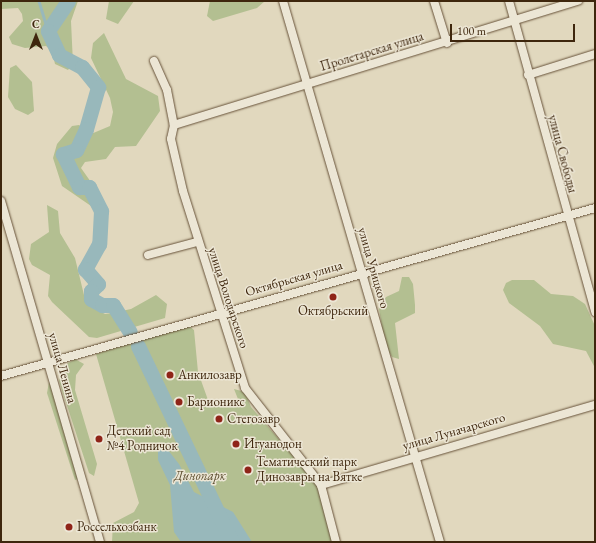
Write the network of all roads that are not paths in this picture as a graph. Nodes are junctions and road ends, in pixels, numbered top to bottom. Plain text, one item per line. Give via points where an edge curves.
1 (283, 1) edge
2 (434, 1) edge
3 (509, 1) edge
4 (578, 1) edge
5 (514, 20) junction
6 (447, 42) junction
7 (595, 54) edge
8 (154, 61) dead end
9 (528, 75) junction
10 (307, 84) junction
11 (174, 125) junction
12 (1, 201) edge
13 (595, 208) edge
14 (567, 216) junction
15 (197, 242) junction
16 (148, 255) dead end
17 (362, 271) junction
18 (595, 312) edge
19 (219, 313) junction
20 (48, 363) junction
21 (1, 376) edge
22 (595, 405) edge
23 (415, 456) junction
24 (321, 485) junction
25 (100, 542) edge
26 (336, 542) edge
27 (440, 542) edge

1 - 10 street, улица Урицкого
2 - 6 street
3 - 5 street, улица Свободы
4 - 5 street, Пролетарская улица
5 - 6 street, Пролетарская улица
5 - 9 street, улица Свободы
6 - 10 street, Пролетарская улица
7 - 9 street
8 - 11 street, улица Володарского via 167,90
9 - 14 street, улица Свободы
10 - 11 street, Пролетарская улица
10 - 17 street, улица Урицкого
11 - 15 street, улица Володарского via 171,139
12 - 20 street, улица Ленина
13 - 14 street, Октябрьская улица
14 - 17 street, Октябрьская улица
14 - 18 street, улица Свободы
15 - 16 street
15 - 19 street, улица Володарского
17 - 19 street, Октябрьская улица
17 - 23 street, улица Урицкого
19 - 20 street, Октябрьская улица
19 - 24 street, улица Володарского via 251,399
20 - 21 street, Октябрьская улица
20 - 25 street, улица Ленина
22 - 23 street, улица Луначарского
23 - 24 street, улица Луначарского
23 - 27 street, улица Урицкого
24 - 26 street, улица Володарского

